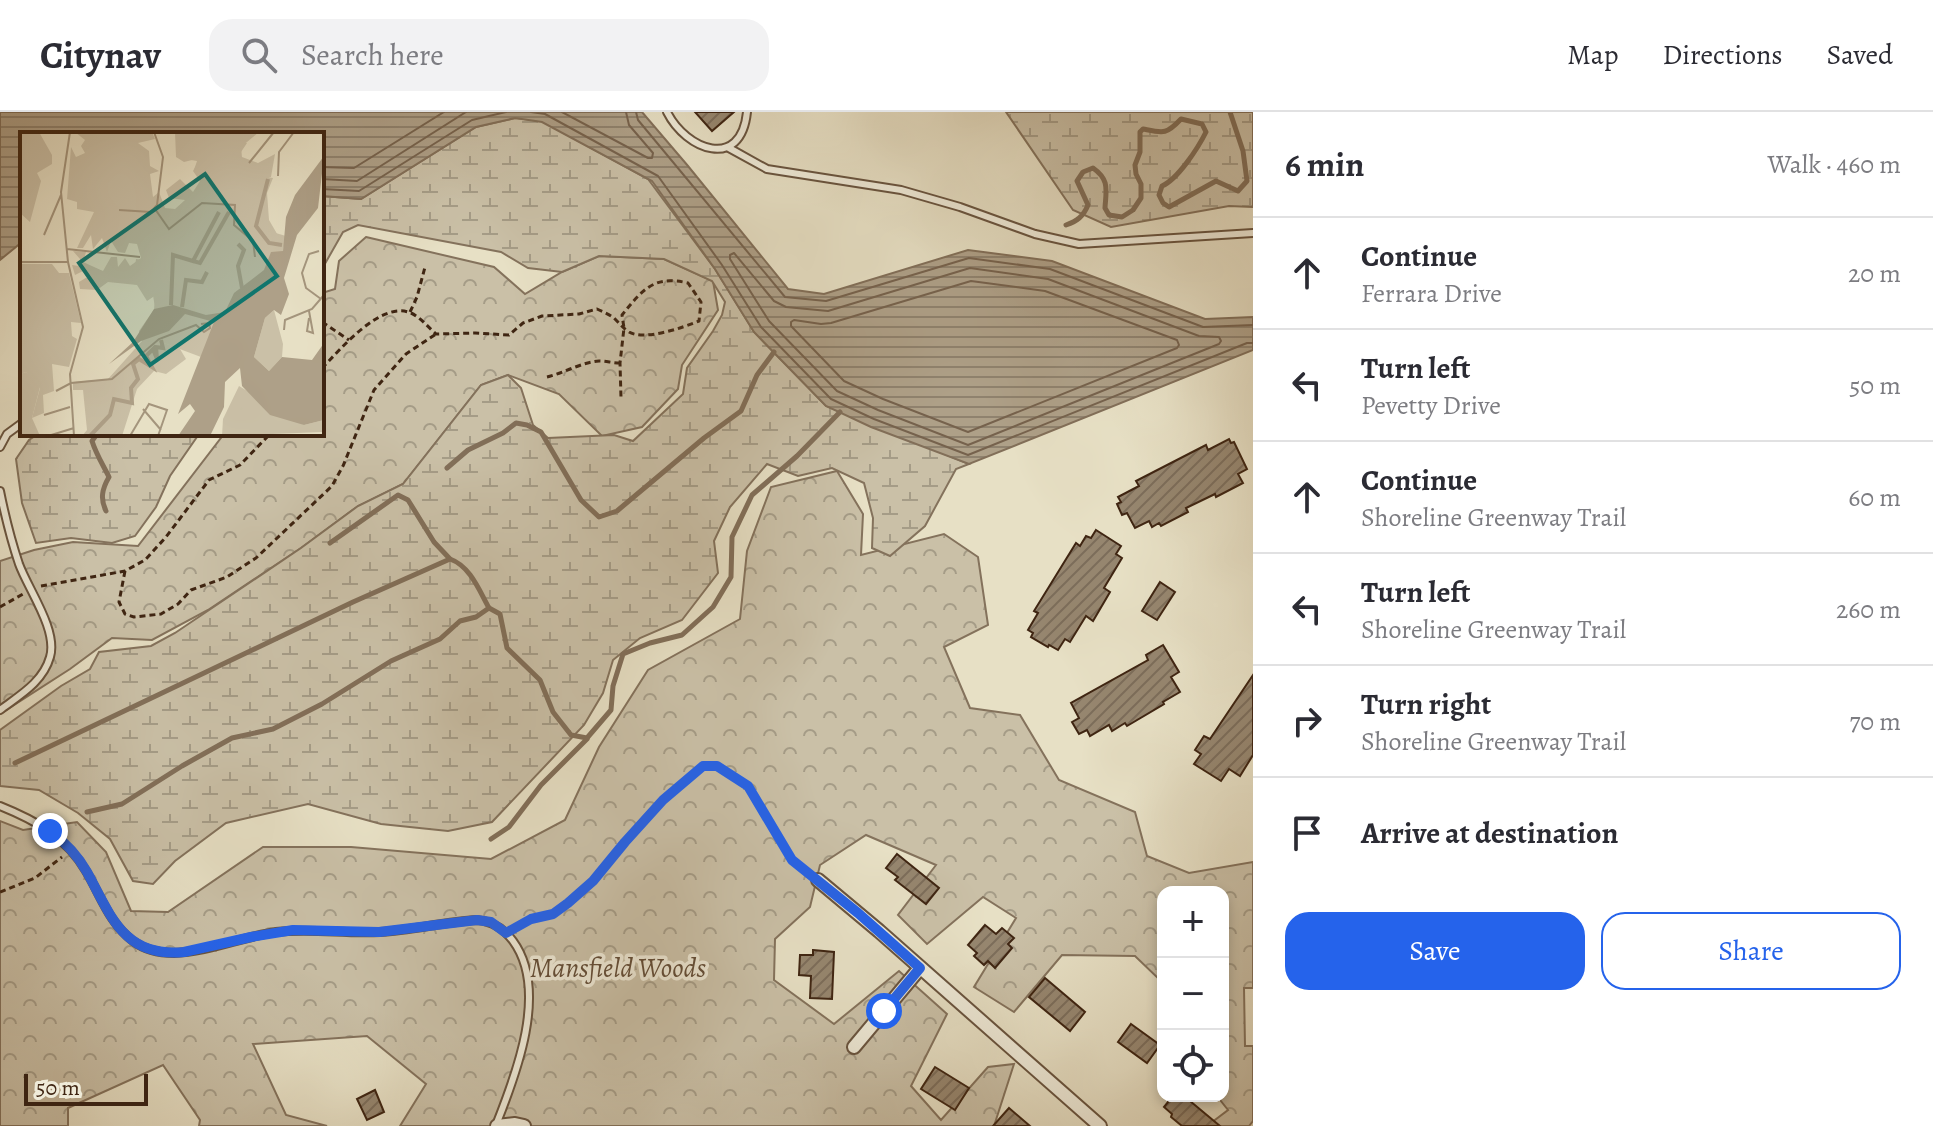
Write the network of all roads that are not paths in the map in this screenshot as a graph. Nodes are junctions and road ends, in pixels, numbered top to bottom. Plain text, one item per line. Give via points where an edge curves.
1 (667, 112) edge
2 (747, 112) edge
3 (729, 148) junction
4 (1253, 233) edge
5 (20, 424) edge
6 (0, 447) edge
7 (0, 491) edge
8 (0, 710) edge
9 (0, 806) edge
10 (818, 880) road end
11 (920, 968) junction
12 (854, 1047) dead end
13 (497, 1126) edge
14 (524, 1126) edge
15 (1100, 1126) edge

1 - 3 lane via 693,140 715,149
2 - 3 lane via 744,130
3 - 4 lane via 767,169 901,190 1079,244
5 - 6 lane
7 - 8 lane via 18,561 51,637 52,653 40,678
9 - 13 lane via 50,831 71,850 121,930 154,951 184,952 293,930 379,932 491,922 522,956 528,1004 520,1059
10 - 11 street
11 - 12 street
11 - 15 street
13 - 14 street

